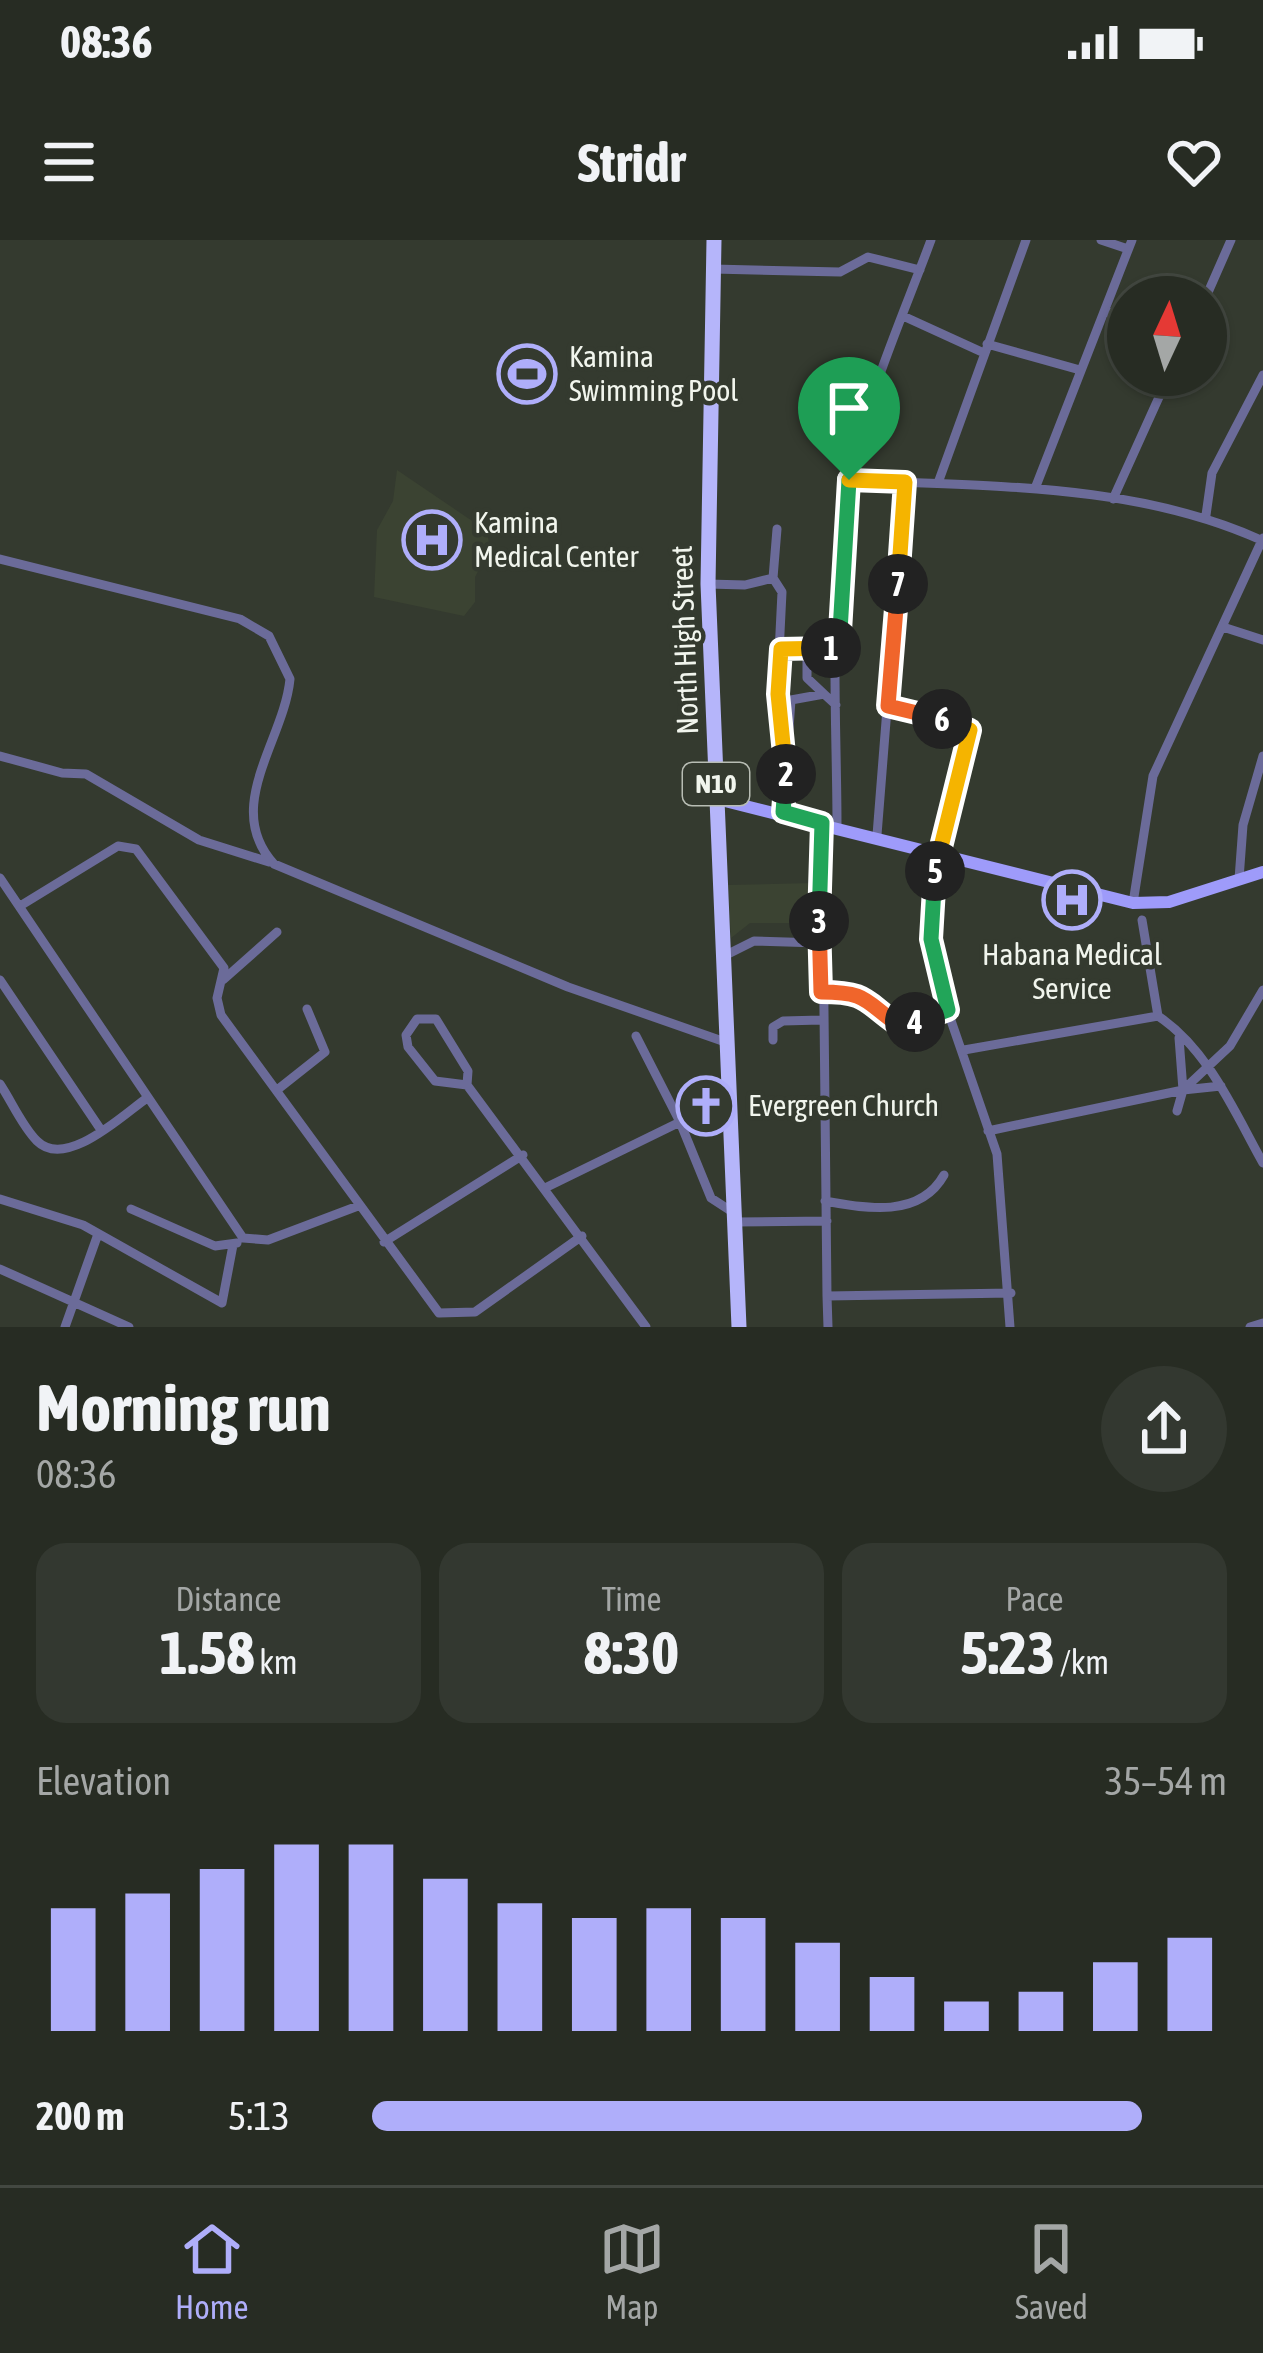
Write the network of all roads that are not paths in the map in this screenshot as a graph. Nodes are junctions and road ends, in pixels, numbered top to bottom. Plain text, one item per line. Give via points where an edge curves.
1 (714, 240) edge
2 (932, 240) edge
3 (1026, 240) edge
4 (1101, 240) edge
5 (1231, 240) edge
6 (1130, 244) edge
7 (713, 269) junction
8 (920, 270) junction
9 (1215, 276) edge
10 (1106, 311) joint
11 (903, 316) junction
12 (985, 349) junction
13 (1080, 370) junction
14 (1263, 375) edge
15 (1159, 396) edge
16 (849, 480) junction
17 (905, 482) junction
18 (938, 483) junction
19 (1036, 486) junction
20 (1112, 499) junction
21 (1206, 515) junction
22 (778, 530) dead end
23 (1262, 539) edge
24 (0, 559) edge
25 (773, 578) junction
26 (709, 584) junction
27 (1223, 627) junction
28 (1263, 640) edge
29 (807, 648) junction
30 (839, 648) junction
31 (781, 649) junction
32 (824, 694) junction
33 (837, 706) junction
34 (888, 706) junction
35 (785, 734) junction
36 (0, 756) edge
37 (1263, 756) edge
38 (716, 799) junction
39 (783, 812) junction
40 (822, 823) junction
41 (837, 826) junction
42 (878, 835) junction
43 (936, 850) junction
44 (274, 864) junction
45 (1263, 872) edge
46 (0, 878) edge
47 (1239, 879) junction
48 (1132, 903) junction
49 (20, 906) junction
50 (1142, 920) dead end
51 (277, 932) dead end
52 (819, 943) junction
53 (724, 956) junction
54 (0, 980) edge
55 (223, 980) junction
56 (1263, 990) edge
57 (821, 992) junction
58 (307, 1009) dead end
59 (948, 1010) junction
60 (1159, 1016) junction
61 (821, 1020) junction
62 (1173, 1026) junction
63 (636, 1036) dead end
64 (772, 1040) dead end
65 (728, 1043) junction
66 (964, 1050) junction
67 (1207, 1071) junction
68 (0, 1084) edge
69 (467, 1085) junction
70 (1220, 1086) junction
71 (277, 1090) junction
72 (1183, 1090) junction
73 (147, 1098) junction
74 (1178, 1112) dead end
75 (680, 1121) junction
76 (101, 1130) junction
77 (988, 1131) junction
78 (523, 1156) junction
79 (1263, 1163) edge
80 (944, 1174) dead end
81 (547, 1187) junction
82 (0, 1199) edge
83 (825, 1201) junction
84 (358, 1207) junction
85 (131, 1209) dead end
86 (735, 1217) junction
87 (826, 1221) junction
88 (98, 1234) junction
89 (582, 1236) junction
90 (238, 1242) junction
91 (384, 1242) junction
92 (0, 1269) edge
93 (1011, 1293) junction
94 (827, 1296) junction
95 (75, 1305) junction
96 (1263, 1323) edge
97 (65, 1327) edge
98 (129, 1327) edge
99 (646, 1327) edge
100 (739, 1327) edge
101 (828, 1327) edge
102 (1010, 1327) edge
103 (1250, 1327) edge

1 - 7 highway, North High Street / N10
2 - 8 street
3 - 12 street
4 - 6 street
5 - 9 street
6 - 10 street
7 - 8 street via 840,272 868,256
7 - 26 highway, North High Street / N10
8 - 11 street
10 - 13 street
11 - 12 street
11 - 16 street
12 - 13 street
12 - 18 street
13 - 19 street
14 - 21 street via 1212,473
15 - 20 street
16 - 17 street
16 - 30 street
17 - 18 street
17 - 34 street
18 - 19 street
19 - 20 street
20 - 21 street
21 - 23 street
22 - 25 street
23 - 27 street
24 - 44 street via 240,619 269,636 290,679 288,700 251,816
25 - 26 street
25 - 31 street via 782,592
26 - 38 highway, North High Street / N10
27 - 28 street
27 - 48 street via 1153,776
29 - 30 street
29 - 31 street
29 - 32 street via 807,678
30 - 33 street
31 - 35 street
32 - 33 street
32 - 35 street via 791,700
33 - 41 street
34 - 42 street
34 - 43 street via 969,728
35 - 39 street
36 - 44 street via 86,774 199,840
37 - 47 street
38 - 39 main road
38 - 53 highway, North High Street / N10
39 - 40 main road
40 - 41 main road
40 - 52 street
41 - 42 main road
42 - 43 main road
43 - 48 main road
43 - 59 street via 931,939
44 - 65 street via 568,987
45 - 47 main road
46 - 49 street
47 - 48 main road via 1169,902
49 - 55 street via 118,846 136,849 224,968
49 - 73 street
50 - 60 street
51 - 55 street
52 - 53 street via 754,941
52 - 57 street
53 - 65 highway, North High Street / N10
54 - 76 street
55 - 71 street via 220,1015
56 - 67 street
57 - 59 street via 881,1004 897,1024
57 - 61 street
58 - 71 street via 325,1052
59 - 66 street
60 - 62 street
60 - 66 street
61 - 64 street via 783,1021
61 - 83 street
62 - 67 street
62 - 72 street via 1184,1046
63 - 75 street
65 - 86 highway, North High Street / N10
66 - 77 street
67 - 70 street
67 - 72 street
68 - 76 street via 46,1148 70,1148
69 - 69 street via 435,1081 408,1047 417,1019 436,1019 468,1071
69 - 78 street
70 - 72 street
70 - 79 street
71 - 84 street
72 - 74 street
72 - 77 street
73 - 76 street
73 - 90 street
75 - 81 street
75 - 86 street via 711,1198
77 - 93 street via 1001,1175
78 - 81 street
78 - 91 street
80 - 83 street via 937,1187 903,1205 873,1210
81 - 89 street
82 - 88 street
83 - 87 street
84 - 90 street via 268,1240
84 - 91 street
85 - 90 street via 195,1239
86 - 87 street
86 - 100 highway, North High Street / N10
87 - 94 street
88 - 90 street via 222,1304
88 - 95 street
89 - 91 street via 476,1312 458,1316 429,1305
89 - 99 street
92 - 95 street
93 - 94 street
93 - 102 street
94 - 101 street
95 - 97 street
95 - 98 street
96 - 103 street

